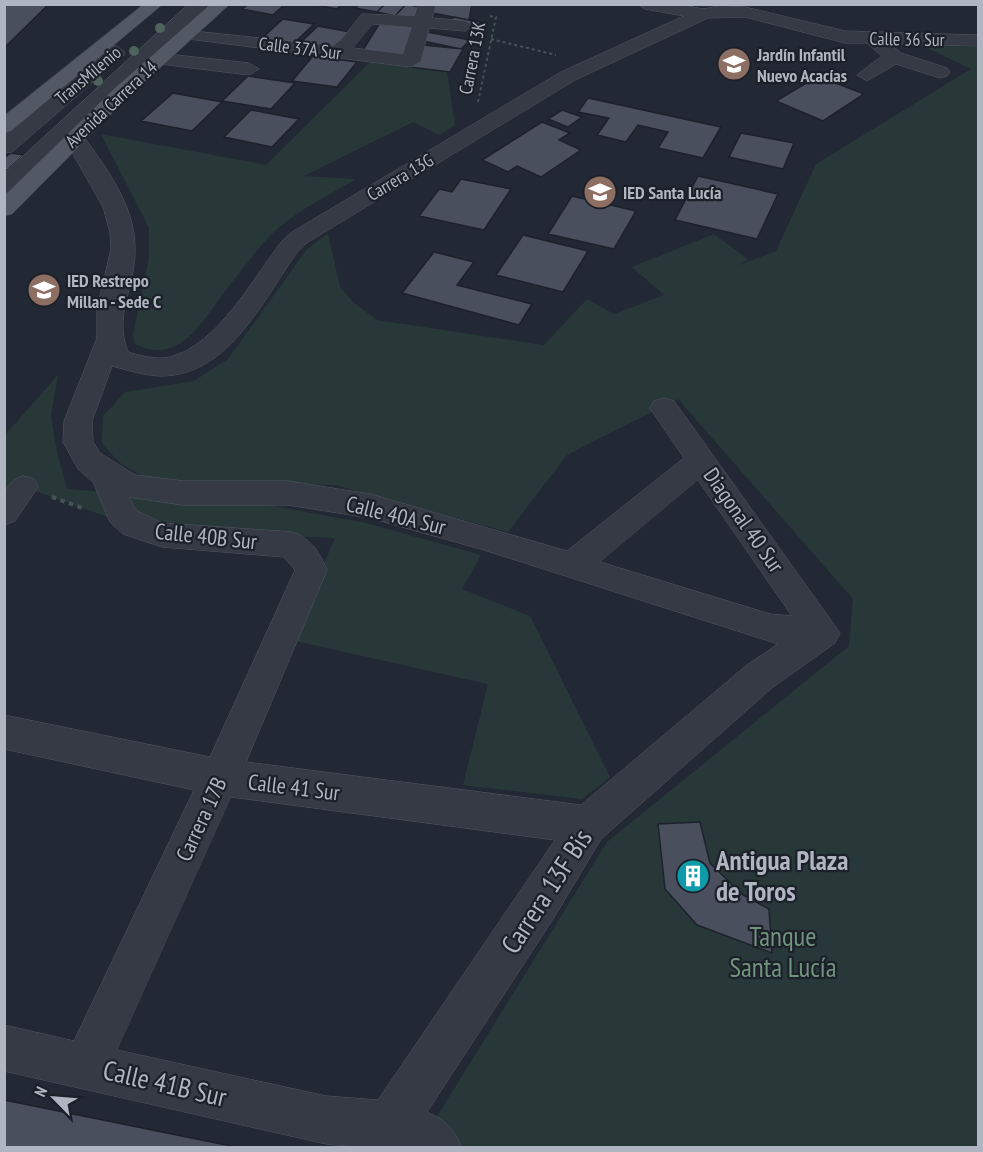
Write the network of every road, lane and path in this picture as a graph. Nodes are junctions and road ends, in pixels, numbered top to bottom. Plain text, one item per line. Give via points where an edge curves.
1 (155, 4) edge
2 (172, 4) edge
3 (200, 4) edge
4 (215, 4) edge
5 (222, 4) edge
6 (427, 4) edge
7 (645, 4) edge
8 (731, 8) edge
9 (703, 14) junction
10 (486, 16) dead end
11 (422, 22) junction
12 (465, 26) dead end
13 (188, 34) junction
14 (872, 38) junction
15 (491, 39) junction
16 (978, 40) edge
17 (340, 53) junction
18 (894, 57) junction
19 (160, 58) junction
20 (591, 64) junction
21 (249, 69) dead end
22 (940, 72) dead end
23 (867, 75) dead end
24 (4, 128) edge
25 (471, 135) junction
26 (74, 137) junction
27 (4, 147) edge
28 (4, 186) edge
29 (4, 209) edge
30 (108, 341) junction
31 (664, 408) dead end
32 (702, 460) junction
33 (89, 461) junction
34 (24, 487) dead end
35 (4, 513) edge
36 (571, 567) junction
37 (311, 570) joint
38 (823, 633) junction
39 (4, 732) edge
40 (220, 777) junction
41 (587, 825) junction
42 (4, 1048) edge
43 (87, 1065) junction
44 (390, 1125) junction
45 (438, 1148) edge

1 - 24 main road
2 - 27 street, TransMilenio
3 - 28 street, TransMilenio
4 - 13 main road
5 - 13 main road, Avenida Carrera 14
6 - 11 street
7 - 9 street
8 - 9 street, Carrera 13G
8 - 14 street, Calle 36 Sur via 837,37
9 - 20 street, Carrera 13G
10 - 15 path, Carrera 13K via 496,17
11 - 12 street
11 - 17 street via 368,18
11 - 17 street, Calle 37A Sur via 411,61
13 - 17 street, Calle 37A Sur
13 - 19 main road, Avenida Carrera 14
14 - 16 street, Calle 36 Sur
14 - 18 street
15 - 20 path
15 - 25 path, Carrera 13K
18 - 22 street
18 - 23 street
19 - 21 street
19 - 26 main road, Avenida Carrera 14
20 - 25 street, Carrera 13G
25 - 30 street, Carrera 13G via 300,237 218,340 187,361 170,366 138,364 117,358
26 - 29 main road, Avenida Carrera 14
26 - 30 street via 111,201 123,233 124,250 108,312
30 - 33 street via 78,421 78,442
31 - 32 street, Diagonal 40 Sur
32 - 36 street
32 - 38 street, Diagonal 40 Sur
33 - 36 street, Calle 40A Sur via 127,485 157,491 288,493 370,506
33 - 37 street, Calle 40B Sur via 106,474 126,520 141,529 292,545 304,555
34 - 35 street
36 - 38 street, Calle 40A Sur via 770,629
37 - 40 street, Carrera 17B
38 - 41 street, Carrera 13F Bis via 760,676
39 - 40 street, Calle 41 Sur
40 - 41 street, Calle 41 Sur
40 - 43 street, Carrera 17B
41 - 44 street, Carrera 13F Bis
42 - 43 street, Calle 41B Sur
43 - 44 street, Calle 41B Sur via 326,1120
44 - 45 street via 424,1135

